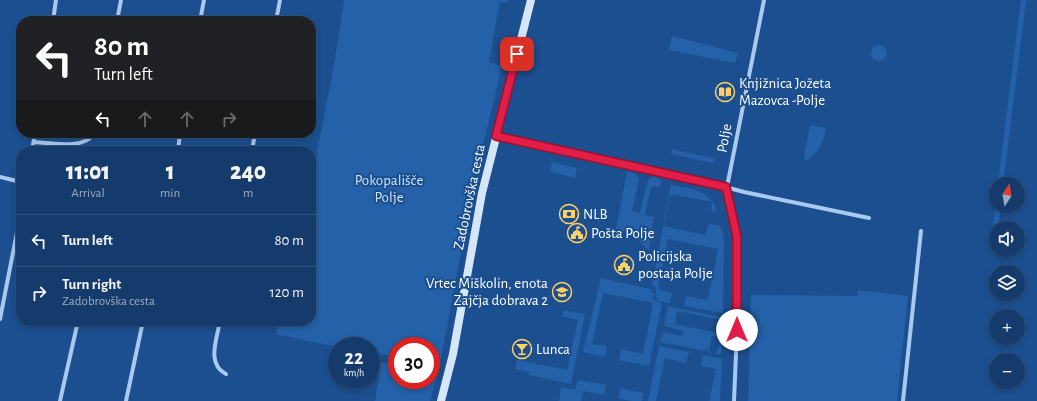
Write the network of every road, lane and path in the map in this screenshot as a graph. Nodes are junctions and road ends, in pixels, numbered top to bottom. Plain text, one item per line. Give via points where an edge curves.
1 (56, 0) edge
2 (120, 0) edge
3 (204, 0) edge
4 (280, 0) edge
5 (531, 0) edge
6 (764, 0) edge
7 (54, 16) edge
8 (118, 16) edge
9 (201, 16) edge
10 (277, 16) edge
11 (496, 136) junction
12 (34, 138) edge
13 (92, 138) edge
14 (34, 142) junction
15 (33, 146) edge
16 (0, 177) edge
17 (16, 181) edge
18 (726, 187) junction
19 (869, 218) dead end
20 (921, 231) dead end
21 (16, 237) edge
22 (0, 318) edge
23 (77, 326) edge
24 (142, 326) edge
25 (219, 326) edge
26 (226, 374) dead end
27 (60, 401) edge
28 (126, 401) edge
29 (441, 401) edge
30 (734, 401) edge
31 (903, 401) edge

1 - 7 street
2 - 8 street
3 - 9 street
4 - 10 street
5 - 11 main road, Zadobrovška cesta
6 - 18 street, Polje
11 - 18 street
11 - 29 main road, Zadobrovška cesta via 481,200 453,354
12 - 14 street
13 - 14 street via 78,144
14 - 15 street
16 - 17 street
18 - 19 street
18 - 30 street, Polje via 737,237
20 - 31 street
21 - 22 street
23 - 27 street
24 - 28 street
25 - 26 street via 214,356 216,366

